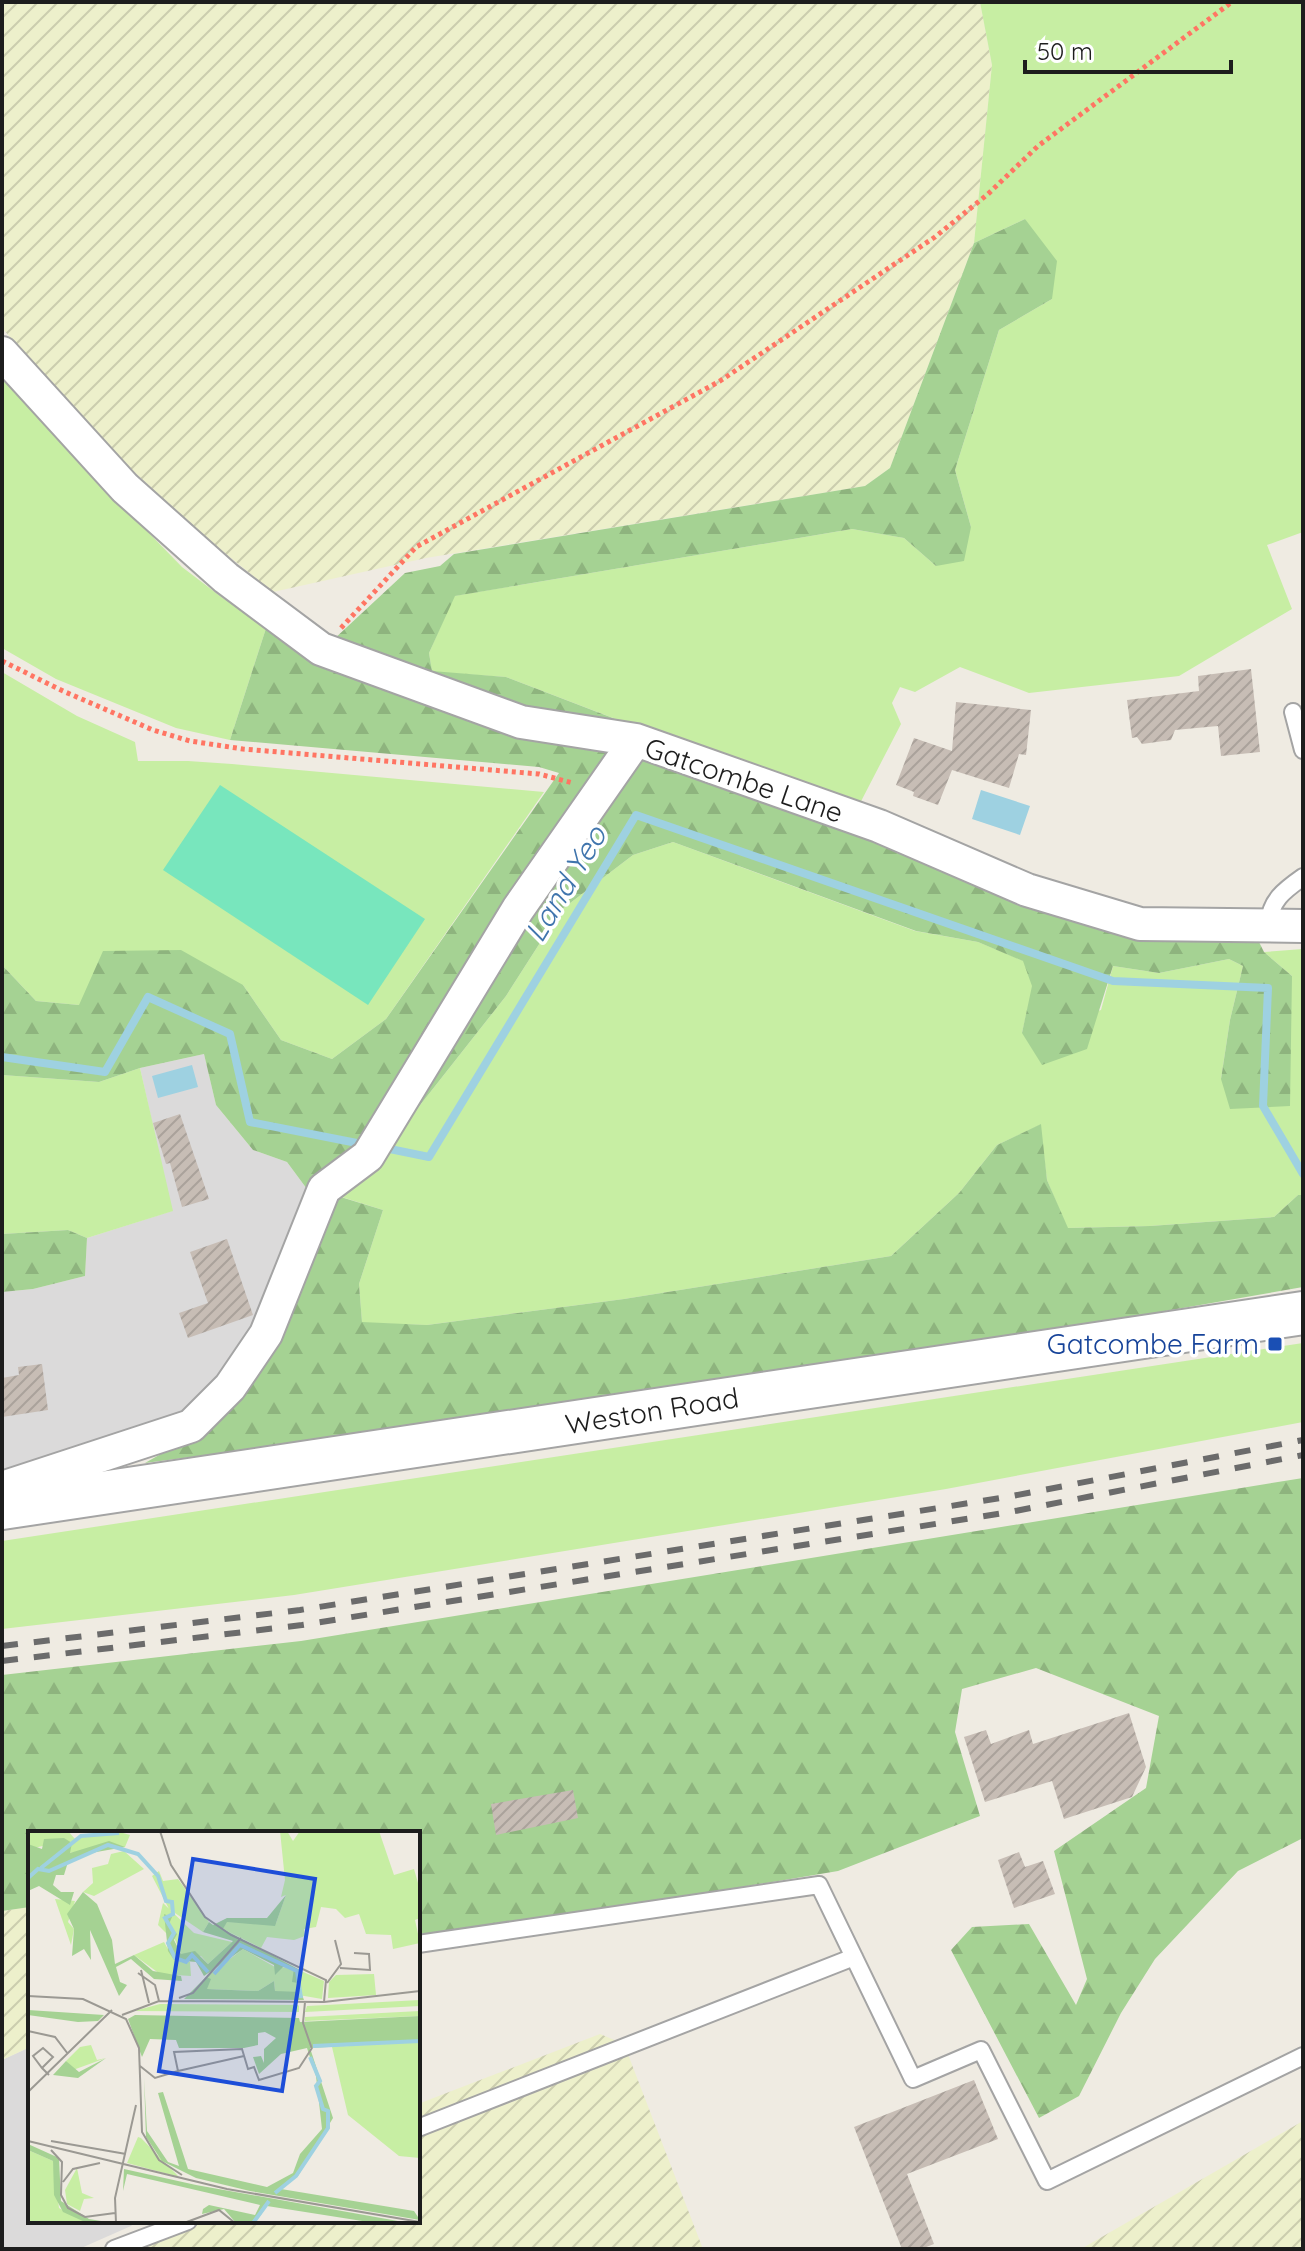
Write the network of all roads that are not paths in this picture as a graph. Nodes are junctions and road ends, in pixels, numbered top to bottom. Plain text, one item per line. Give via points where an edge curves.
1 (2, 353) edge
2 (1293, 712) dead end
3 (636, 740) junction
4 (1303, 750) edge
5 (1303, 877) edge
6 (1268, 925) junction
7 (1303, 926) edge
8 (1303, 1313) edge
9 (2, 1490) edge
10 (2, 1508) edge
11 (420, 1944) edge
12 (854, 1957) junction
13 (1303, 2056) edge
14 (420, 2127) edge
15 (183, 2223) edge
16 (114, 2249) edge

1 - 3 street via 125,488 226,578 321,649 521,722
2 - 4 lane
3 - 6 street, Gatcombe Lane via 879,826 1027,890 1140,924
3 - 9 street, Gatcombe Lane via 518,909 374,1146 324,1189 266,1334 230,1387 191,1426
5 - 6 lane via 1270,907
6 - 7 street, Gatcombe Lane
8 - 10 street, Weston Road
11 - 12 lane via 819,1885
12 - 13 lane via 913,2079 981,2050 1047,2181
12 - 14 lane
15 - 16 lane

